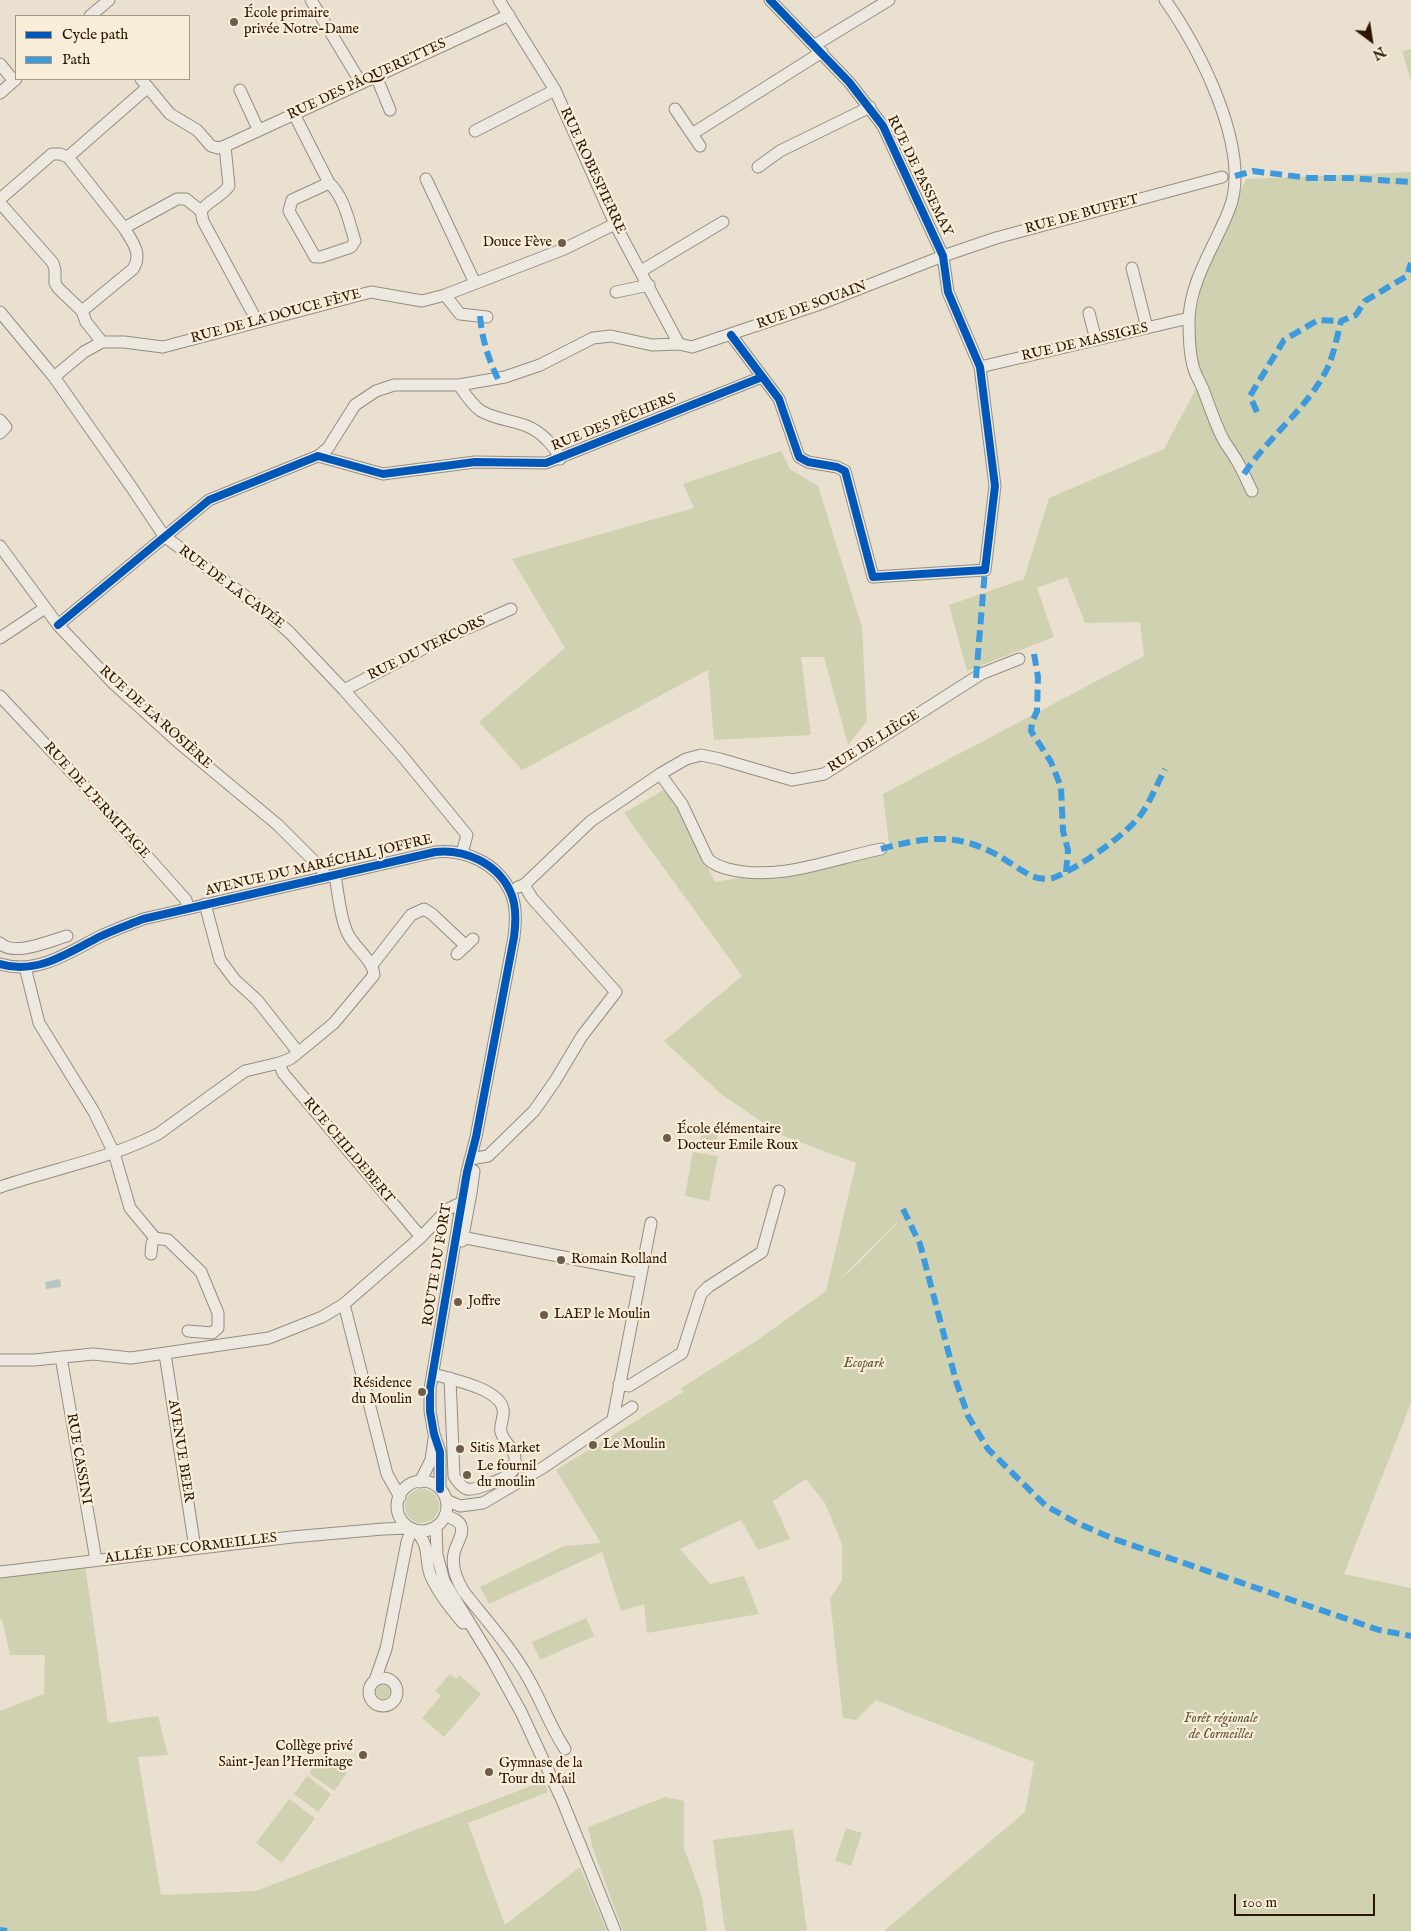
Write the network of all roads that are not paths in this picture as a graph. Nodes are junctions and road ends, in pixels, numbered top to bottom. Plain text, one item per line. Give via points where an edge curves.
1 (109, 0) edge
2 (311, 0) edge
3 (499, 0) edge
4 (770, 0) edge
5 (889, 0) edge
6 (1165, 0) edge
7 (92, 15) edge
8 (508, 15) junction
9 (819, 49) junction
10 (0, 64) edge
11 (376, 76) junction
12 (15, 80) edge
13 (145, 83) edge
14 (361, 83) junction
15 (240, 90) dead end
16 (555, 90) junction
17 (0, 92) edge
18 (870, 107) junction
19 (675, 109) dead end
20 (390, 110) dead end
21 (294, 114) junction
22 (258, 129) junction
23 (475, 131) dead end
24 (692, 134) junction
25 (225, 146) junction
26 (700, 146) dead end
27 (68, 156) junction
28 (758, 167) dead end
29 (1222, 177) dead end
30 (426, 179) dead end
31 (329, 183) junction
32 (0, 199) edge
33 (0, 203) edge
34 (201, 210) junction
35 (723, 222) dead end
36 (615, 224) junction
37 (124, 228) junction
38 (943, 256) junction
39 (1132, 268) dead end
40 (641, 271) junction
41 (475, 282) junction
42 (648, 285) junction
43 (616, 292) dead end
44 (445, 294) junction
45 (82, 311) junction
46 (0, 312) edge
47 (1088, 313) dead end
48 (487, 317) dead end
49 (1189, 318) junction
50 (257, 321) junction
51 (1148, 328) junction
52 (731, 335) junction
53 (1096, 340) junction
54 (102, 342) junction
55 (679, 344) junction
56 (980, 367) junction
57 (54, 377) junction
58 (762, 377) junction
59 (459, 385) junction
60 (0, 420) edge
61 (0, 433) edge
62 (318, 456) junction
63 (560, 459) junction
64 (1252, 491) dead end
65 (164, 536) junction
66 (0, 546) edge
67 (45, 608) junction
68 (511, 608) dead end
69 (58, 624) junction
70 (0, 638) edge
71 (1019, 659) dead end
72 (344, 690) junction
73 (0, 696) edge
74 (660, 774) junction
75 (881, 849) dead end
76 (462, 853) junction
77 (330, 876) junction
78 (524, 885) junction
79 (510, 891) junction
80 (205, 904) junction
81 (188, 908) junction
82 (67, 936) dead end
83 (0, 943) edge
84 (465, 946) dead end
85 (0, 964) edge
86 (372, 965) junction
87 (25, 967) junction
88 (298, 1052) junction
89 (279, 1063) junction
90 (114, 1153) junction
91 (472, 1159) junction
92 (473, 1175) joint
93 (0, 1187) edge
94 (464, 1188) joint
95 (779, 1191) dead end
96 (465, 1203) junction
97 (651, 1223) dead end
98 (460, 1232) junction
99 (420, 1237) junction
100 (154, 1238) junction
101 (151, 1254) dead end
102 (641, 1272) junction
103 (344, 1304) junction
104 (188, 1331) dead end
105 (202, 1332) junction
106 (206, 1348) junction
107 (165, 1354) junction
108 (61, 1357) junction
109 (0, 1360) edge
110 (433, 1374) junction
111 (450, 1378) junction
112 (619, 1384) junction
113 (632, 1407) dead end
114 (613, 1419) junction
115 (434, 1434) junction
116 (420, 1482) junction
117 (440, 1489) junction
118 (400, 1497) junction
119 (446, 1500) junction
120 (399, 1514) junction
121 (446, 1515) junction
122 (436, 1527) junction
123 (383, 1528) junction
124 (413, 1529) junction
125 (195, 1548) junction
126 (96, 1560) junction
127 (0, 1572) edge
128 (492, 1660) junction
129 (381, 1663) junction
130 (389, 1679) junction
131 (375, 1680) junction
132 (565, 1749) dead end
133 (615, 1931) edge

1 - 7 street
2 - 14 street
3 - 8 street, RUE ROBESPIERRE
4 - 9 street, RUE DE PASSEMAY
5 - 9 street
6 - 49 street via 1208,74 1231,142 1235,176 1235,194 1204,261
8 - 11 street, RUE DES PÂQUERETTES
8 - 16 street, RUE ROBESPIERRE
9 - 18 street, RUE DE PASSEMAY
9 - 24 street
10 - 12 street
11 - 14 street, RUE DES PÂQUERETTES
11 - 20 street
12 - 17 street
13 - 25 street via 170,114 197,130 212,146
13 - 27 street
14 - 21 street, RUE DES PÂQUERETTES
15 - 22 street
16 - 23 street
16 - 36 street, RUE ROBESPIERRE
18 - 28 street via 780,151
18 - 38 street, RUE DE PASSEMAY via 890,140
19 - 24 street
21 - 22 street, RUE DES PÂQUERETTES
21 - 31 street
22 - 25 street, RUE DES PÂQUERETTES
24 - 26 street
25 - 34 street via 229,186
27 - 32 street via 52,154
27 - 37 street
29 - 38 street, RUE DE BUFFET via 996,238
30 - 41 street
31 - 31 street via 347,215 354,241 351,247 315,257 289,211 292,200
33 - 45 street via 53,263 58,288
34 - 37 street via 186,199 177,198
34 - 50 street via 203,221
35 - 40 street
36 - 40 street, RUE ROBESPIERRE
36 - 41 street, RUE DE LA DOUCE FÈVE via 564,249
37 - 45 street via 137,251 137,263
38 - 52 street, RUE DE SOUAIN
38 - 56 street, RUE DE PASSEMAY via 948,292
39 - 51 street
40 - 42 street, RUE ROBESPIERRE
41 - 44 street, RUE DE LA DOUCE FÈVE
42 - 43 street
42 - 55 street, RUE ROBESPIERRE
44 - 48 street via 460,314
44 - 50 street, RUE DE LA DOUCE FÈVE via 422,301 372,292
45 - 54 street via 86,322
46 - 57 street, RUE DE LA CAVÉE
47 - 53 street
49 - 51 street, RUE DE MASSIGES
49 - 64 street via 1192,362 1222,436
50 - 54 street, RUE DE LA DOUCE FÈVE via 163,347
51 - 53 street, RUE DE MASSIGES
52 - 55 street, RUE DE SOUAIN via 692,347
52 - 58 street
53 - 56 street, RUE DE MASSIGES
54 - 57 street via 84,352
55 - 59 street, RUE DE SOUAIN via 652,345 611,336 593,338 540,365 505,377
56 - 58 street, RUE DE PASSEMAY via 995,486 985,570 873,578 845,471 799,457 779,399
57 - 65 street, RUE DE LA CAVÉE
58 - 63 street, RUE DES PÊCHERS
59 - 62 street, RUE DE SOUAIN via 394,385 376,391 356,405 328,448
59 - 63 street via 479,410 524,424 540,433 558,451
60 - 61 street via 6,427
62 - 63 street, RUE DES PÊCHERS via 383,474 475,462 546,464
62 - 65 street via 209,500
65 - 69 street
65 - 72 street, RUE DE LA CAVÉE via 277,620
66 - 67 street, RUE DE LA ROSIÈRE
67 - 69 street, RUE DE LA ROSIÈRE
67 - 70 street
68 - 72 street, RUE DU VERCORS
69 - 77 street, RUE DE LA ROSIÈRE via 114,684 278,825
71 - 74 street, RUE DE LIÈGE via 981,674 824,774 792,780 701,755 686,759
72 - 76 street, RUE DE LA CAVÉE via 467,835
73 - 81 street, RUE DE L'ERMITAGE via 186,900
74 - 75 street via 682,804 708,859 720,867 768,874
74 - 78 street, RUE DE LIÈGE via 591,821
76 - 77 street, AVENUE DU MARÉCHAL JOFFRE via 436,852
76 - 79 street, AVENUE DU MARÉCHAL JOFFRE via 491,868
77 - 80 street, AVENUE DU MARÉCHAL JOFFRE
77 - 86 street via 347,932
78 - 79 street
78 - 91 street via 616,992 582,1036 534,1111 488,1156
79 - 91 street, AVENUE DU MARÉCHAL JOFFRE via 515,910 514,937
80 - 81 street, AVENUE DU MARÉCHAL JOFFRE
80 - 88 street via 220,960
81 - 87 street, AVENUE DU MARÉCHAL JOFFRE via 129,924 50,962
82 - 83 street via 17,950
84 - 86 street via 424,909 412,915
85 - 87 street, AVENUE DU MARÉCHAL JOFFRE
86 - 88 street via 374,975 334,1024
87 - 90 street via 39,1023 82,1091
88 - 89 street
89 - 90 street via 245,1071 158,1134
89 - 99 street, RUE CHILDEBERT via 283,1073
90 - 93 street
90 - 100 street via 130,1208
91 - 92 street, AVENUE DU MARÉCHAL JOFFRE
91 - 94 street, AVENUE DU MARÉCHAL JOFFRE
92 - 96 street, ROUTE DU FORT
94 - 96 street, ROUTE DU FORT
95 - 112 street via 762,1252 701,1294 682,1353 629,1386
96 - 98 street, ROUTE DU FORT
96 - 99 street via 448,1209
97 - 102 street
98 - 102 street
98 - 110 street, ROUTE DU FORT via 451,1296
99 - 103 street
100 - 101 street
100 - 105 street via 168,1240 204,1276 218,1313 218,1328 212,1333
102 - 112 street
103 - 106 street via 322,1317 269,1338
103 - 118 street via 387,1474
104 - 105 street
105 - 106 street
106 - 107 street
107 - 108 street via 131,1358 94,1354
107 - 125 street, AVENUE BEER
108 - 109 street
108 - 126 street, RUE CASSINI
110 - 111 street
110 - 115 street, ROUTE DU FORT via 429,1400
111 - 111 street via 478,1388 501,1404 504,1412 501,1433 515,1455 514,1468 507,1476 472,1489 466,1489 456,1481
112 - 114 street
113 - 114 street
114 - 119 street via 544,1467 483,1503 460,1506
115 - 116 street, ROUTE DU FORT via 431,1460
115 - 117 street, ROUTE DU FORT via 440,1452
116 - 117 street
116 - 118 street via 406,1488
117 - 119 street
118 - 120 street
119 - 121 street
120 - 123 street via 394,1523
120 - 124 street
121 - 122 street
121 - 132 street via 461,1526 462,1533 454,1552 454,1572 458,1582 528,1677
122 - 124 street via 426,1531
122 - 128 street via 437,1555 444,1581
123 - 124 street, ALLÉE DE CORMEILLES
123 - 125 street, ALLÉE DE CORMEILLES
124 - 128 street via 427,1548 431,1574 441,1595
124 - 129 street via 407,1542
125 - 126 street, ALLÉE DE CORMEILLES
126 - 127 street, ALLÉE DE CORMEILLES
128 - 133 street via 556,1786
129 - 130 street
129 - 131 street
130 - 131 street
130 - 131 street via 395,1685 396,1698 382,1706 374,1704 369,1697 369,1689

